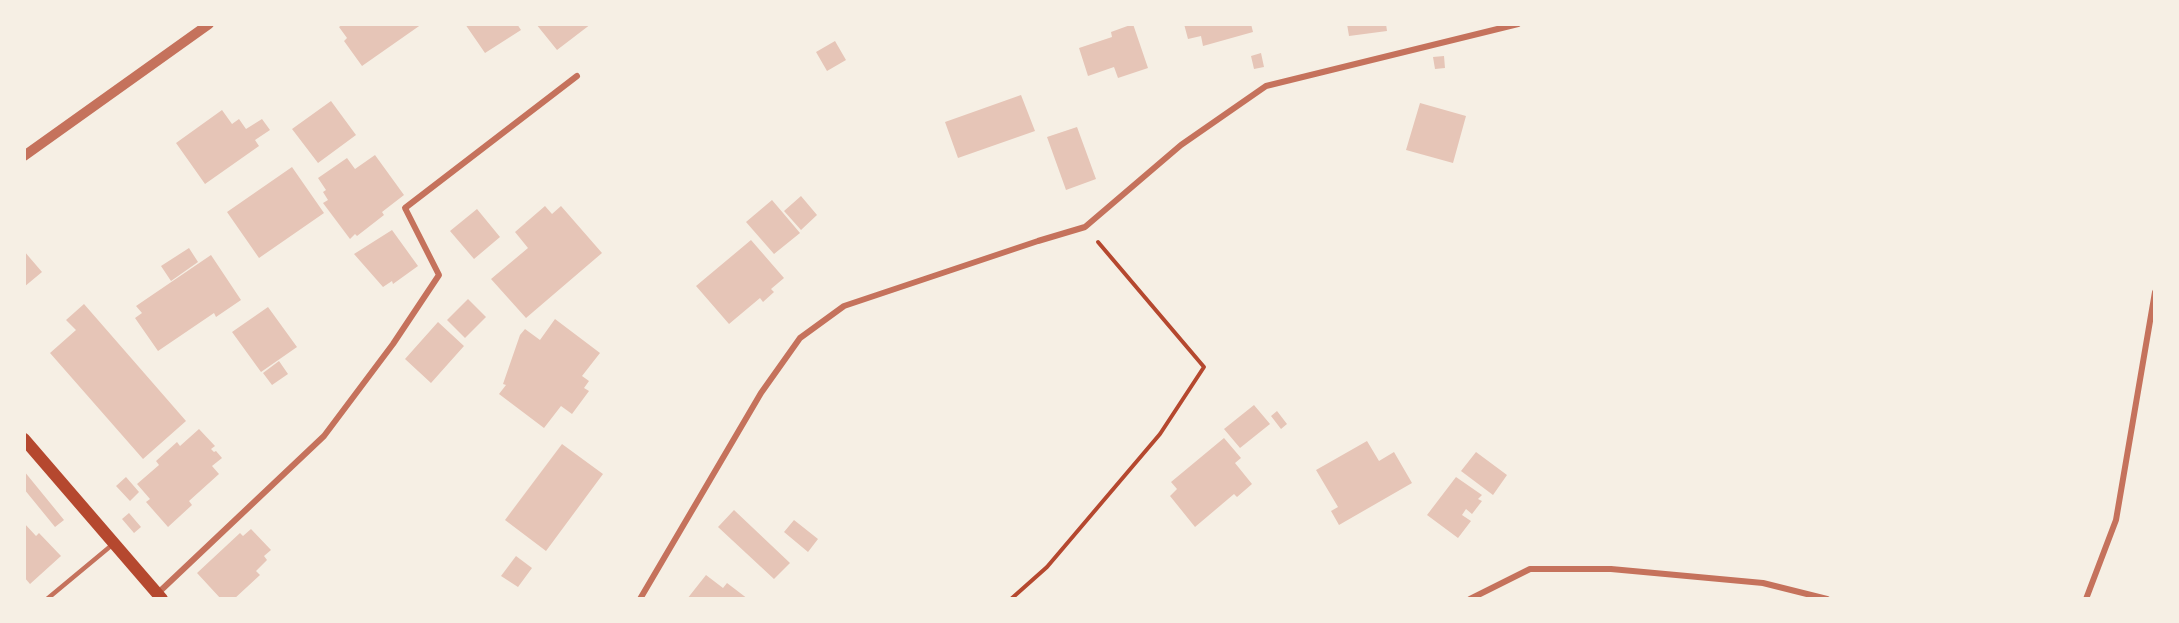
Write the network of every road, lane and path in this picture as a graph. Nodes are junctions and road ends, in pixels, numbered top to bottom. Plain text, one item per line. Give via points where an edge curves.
1 (209, 24) edge
2 (1518, 24) edge
3 (577, 76) dead end
4 (24, 156) edge
5 (1085, 227) junction
6 (2155, 292) edge
7 (24, 439) edge
8 (114, 544) junction
9 (160, 597) edge
10 (2089, 597) edge
11 (47, 599) edge
12 (640, 599) edge
13 (1011, 599) edge
14 (1470, 599) edge
15 (1827, 599) edge

1 - 4 street
2 - 5 street via 1266,86 1181,145
3 - 9 street via 405,208 439,275 324,436
5 - 12 street via 844,306 800,338 761,393
5 - 13 path via 1204,367 1160,434 1047,567
6 - 10 street via 2116,520
7 - 8 main road
8 - 9 main road
8 - 11 lane
14 - 15 street via 1530,569 1611,569 1763,583

